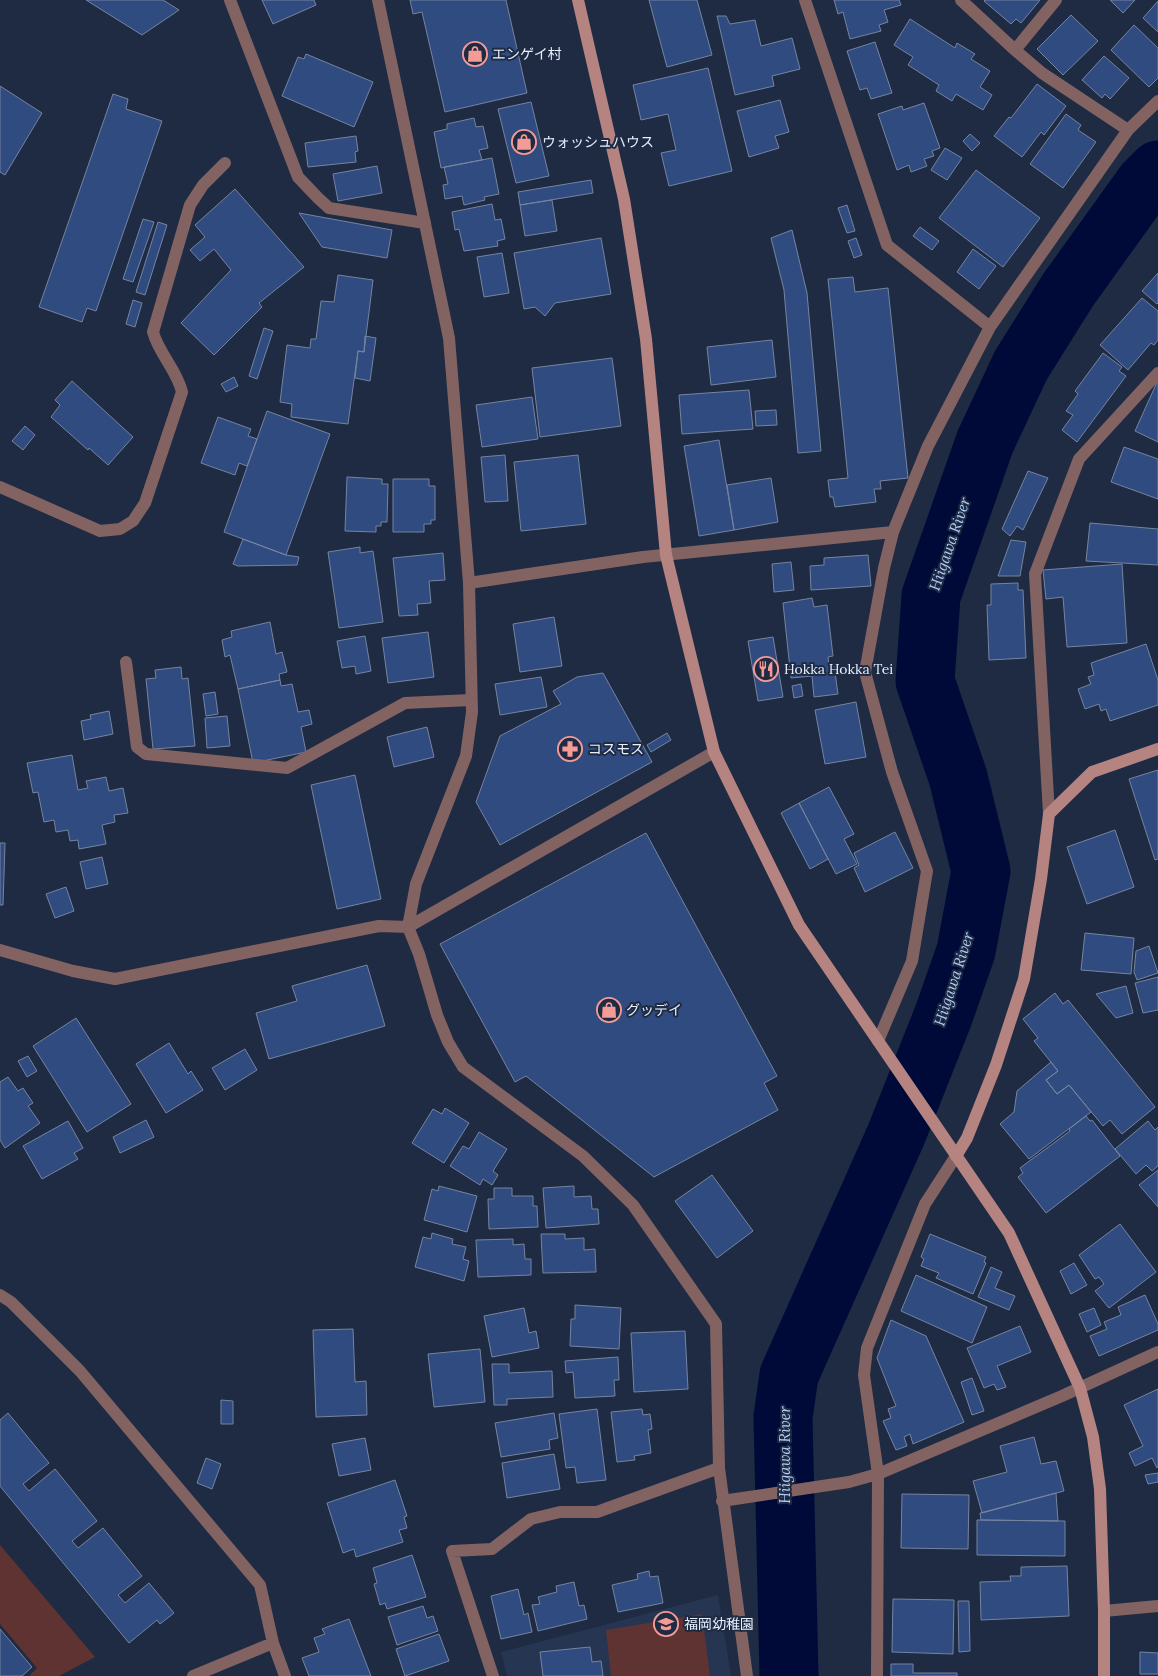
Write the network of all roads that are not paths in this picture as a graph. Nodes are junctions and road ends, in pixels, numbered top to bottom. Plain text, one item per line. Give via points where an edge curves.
1 (230, 0) edge
2 (378, 0) edge
3 (578, 0) edge
4 (805, 0) edge
5 (961, 0) edge
6 (1056, 0) edge
7 (1014, 50) junction
8 (1158, 101) edge
9 (1128, 130) junction
10 (225, 163) dead end
11 (425, 223) junction
12 (990, 327) junction
13 (1158, 373) edge
14 (0, 487) edge
15 (893, 532) junction
16 (666, 555) junction
17 (468, 584) junction
18 (126, 662) dead end
19 (471, 700) junction
20 (1158, 749) edge
21 (714, 752) junction
22 (1049, 814) junction
23 (408, 927) junction
24 (0, 950) edge
25 (878, 1041) junction
26 (956, 1156) junction
27 (0, 1295) edge
28 (1158, 1352) edge
29 (1080, 1388) junction
30 (719, 1468) junction
31 (878, 1474) junction
32 (722, 1501) junction
33 (1158, 1606) edge
34 (1104, 1611) junction
35 (273, 1643) junction
36 (193, 1676) edge
37 (285, 1676) edge
38 (493, 1676) edge
39 (747, 1676) edge
40 (877, 1676) edge
41 (1104, 1676) edge

1 - 11 street via 298,177 329,208
2 - 11 street
3 - 16 street via 624,199 646,339
4 - 12 street via 887,245
5 - 7 street
6 - 7 street
7 - 9 street via 1042,73
8 - 9 street
9 - 12 street
10 - 14 street via 203,185 190,205 153,332 182,392 145,503 133,521 120,529 100,531
11 - 17 street via 449,338
12 - 15 street via 928,446
13 - 22 street via 1079,459 1035,574
15 - 16 street
15 - 25 street via 865,672 892,772 927,870 912,961
16 - 17 street
16 - 21 street
17 - 19 street
18 - 19 street via 137,747 146,754 287,768 406,703
19 - 23 street via 466,756 416,884
20 - 22 street via 1092,772
21 - 23 street
21 - 25 street via 799,925
22 - 26 street via 1024,979 996,1065 967,1138
23 - 24 street via 379,926 115,979 72,971
23 - 30 street via 437,1015 463,1067 584,1156 633,1205 716,1324
25 - 26 street
26 - 29 street via 1009,1233
26 - 31 street via 925,1204 867,1348 864,1375
27 - 35 street via 11,1302 80,1371 260,1585
28 - 29 street
29 - 31 street
29 - 34 street via 1093,1437 1100,1490
30 - 32 street
30 - 38 street via 597,1512 560,1512 531,1519 492,1548 452,1551
31 - 32 street via 849,1482
31 - 40 street
32 - 39 street
33 - 34 street
34 - 41 street
35 - 36 street
35 - 37 street

